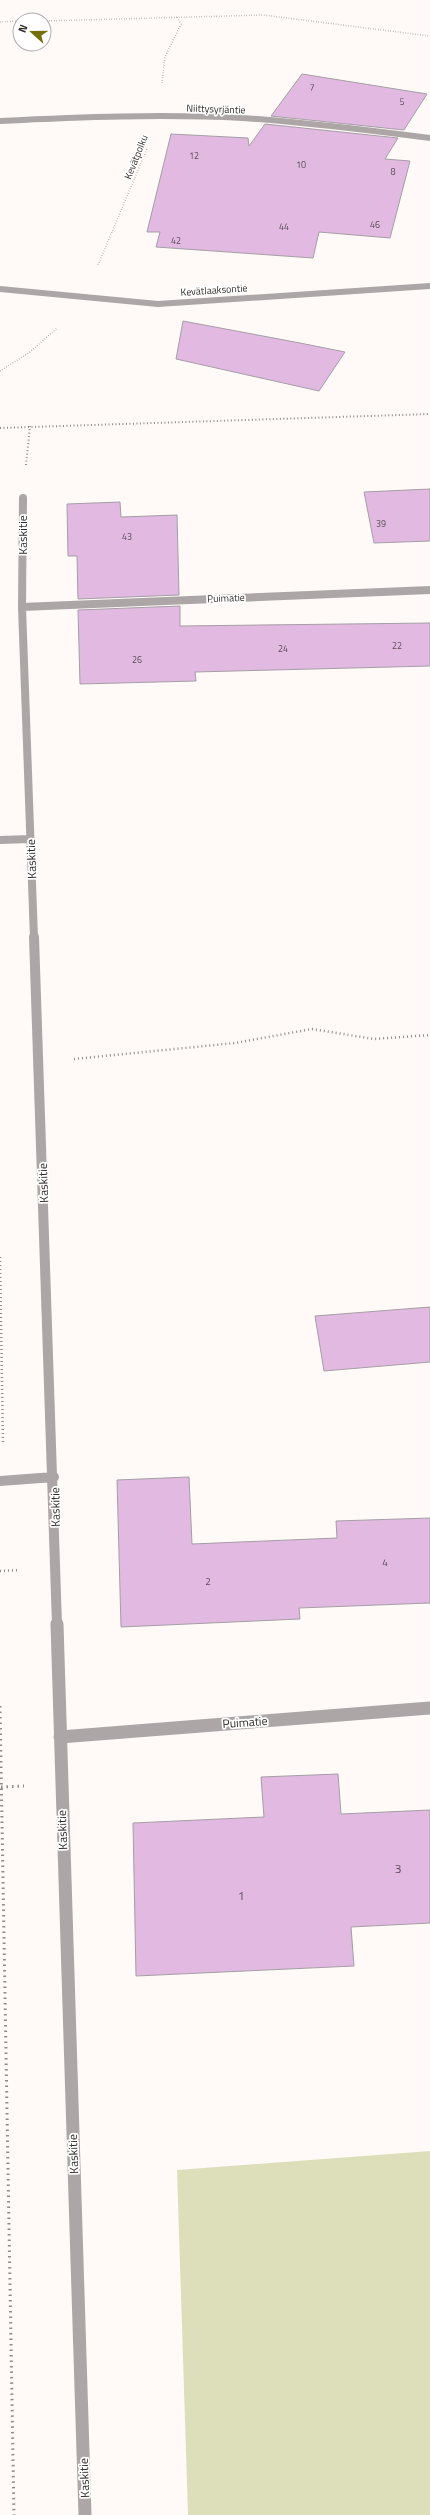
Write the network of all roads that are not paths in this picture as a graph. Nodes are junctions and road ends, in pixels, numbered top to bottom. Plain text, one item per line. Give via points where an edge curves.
1 (0, 121) edge
2 (430, 138) edge
3 (430, 286) edge
4 (0, 289) edge
5 (23, 498) dead end
6 (430, 590) edge
7 (22, 607) junction
8 (30, 839) junction
9 (0, 840) edge
10 (54, 1477) junction
11 (0, 1480) edge
12 (430, 1708) edge
13 (60, 1736) junction
14 (85, 2515) edge

1 - 2 street, Niittysyrjäntie via 80,117 216,117 301,123
3 - 4 street, Kevätlaaksontie via 158,304
5 - 7 street, Kaskitie
6 - 7 street, Puimatie
7 - 8 street, Kaskitie
8 - 9 street
8 - 10 street, Kaskitie
10 - 11 street
10 - 13 street, Kaskitie
12 - 13 street, Puimatie
13 - 14 street, Kaskitie

